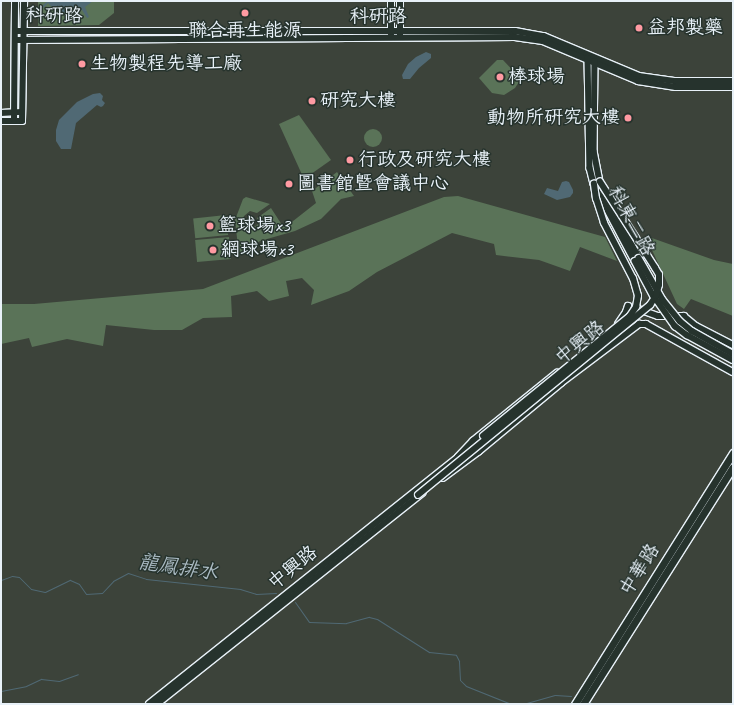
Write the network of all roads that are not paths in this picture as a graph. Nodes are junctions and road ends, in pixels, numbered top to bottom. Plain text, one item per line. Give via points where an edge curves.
1 (15, 1) edge
2 (24, 1) edge
3 (391, 1) edge
4 (400, 1) edge
5 (15, 31) junction
6 (24, 31) junction
7 (390, 35) junction
8 (400, 35) junction
9 (15, 40) junction
10 (24, 40) junction
11 (588, 57) junction
12 (595, 60) junction
13 (733, 81) edge
14 (733, 87) edge
15 (22, 112) junction
16 (1, 113) edge
17 (14, 113) junction
18 (1, 121) edge
19 (14, 121) junction
20 (597, 183) junction
21 (637, 260) junction
22 (628, 306) dead end
23 (658, 316) junction
24 (619, 323) junction
25 (653, 327) junction
26 (733, 345) edge
27 (733, 354) edge
28 (733, 360) edge
29 (733, 372) edge
30 (733, 453) edge
31 (458, 457) junction
32 (733, 467) edge
33 (418, 494) junction
34 (393, 507) junction
35 (403, 507) junction
36 (678, 546) junction
37 (327, 560) junction
38 (326, 568) junction
39 (149, 704) edge
40 (157, 704) edge
41 (575, 704) edge
42 (582, 704) edge

1 - 5 street
2 - 6 street
3 - 7 street
4 - 8 street
5 - 6 street, 科研路
5 - 9 street
6 - 7 street, 科研路
6 - 10 street
7 - 8 street, 科研路
7 - 10 street, 科研路
8 - 11 street, 科研路 via 515,31 544,36
9 - 10 street, 科研路
9 - 17 street
10 - 15 street
11 - 12 street, 科研路
11 - 20 street, 科東二路 via 590,168
12 - 13 street, 科研路 via 639,76 676,81
12 - 14 street, 科研路 via 638,81 676,87
12 - 20 street, 科東二路 via 594,151
15 - 17 street
15 - 19 street via 22,121
16 - 17 street
17 - 19 street
18 - 19 street
20 - 21 street, 科東二路
20 - 31 street, 中興路, bridge via 596,199 604,223 633,279 638,296 636,307 630,316
20 - 33 street, 中興路, bridge via 655,268 659,286 656,296 650,305
21 - 27 street, 科東二路, bridge via 680,321 692,331
21 - 28 street, 科東二路, bridge via 654,296 675,326
22 - 24 street, 中興路
23 - 24 street, 中興路 via 636,308
23 - 25 street via 651,320
23 - 26 street via 684,316 696,326
24 - 31 street, 中興路 via 473,441
25 - 29 street
25 - 33 street, 中興路 via 639,324 561,383 478,452
30 - 36 main road, 中華路
31 - 34 street, 中興路
32 - 36 main road, 中華路
33 - 35 street, 中興路
34 - 35 street
34 - 37 street, 中興路
35 - 38 street, 中興路
36 - 41 main road, 中華路
36 - 42 main road, 中華路
37 - 38 street
37 - 39 street, 中興路
38 - 40 street, 中興路

